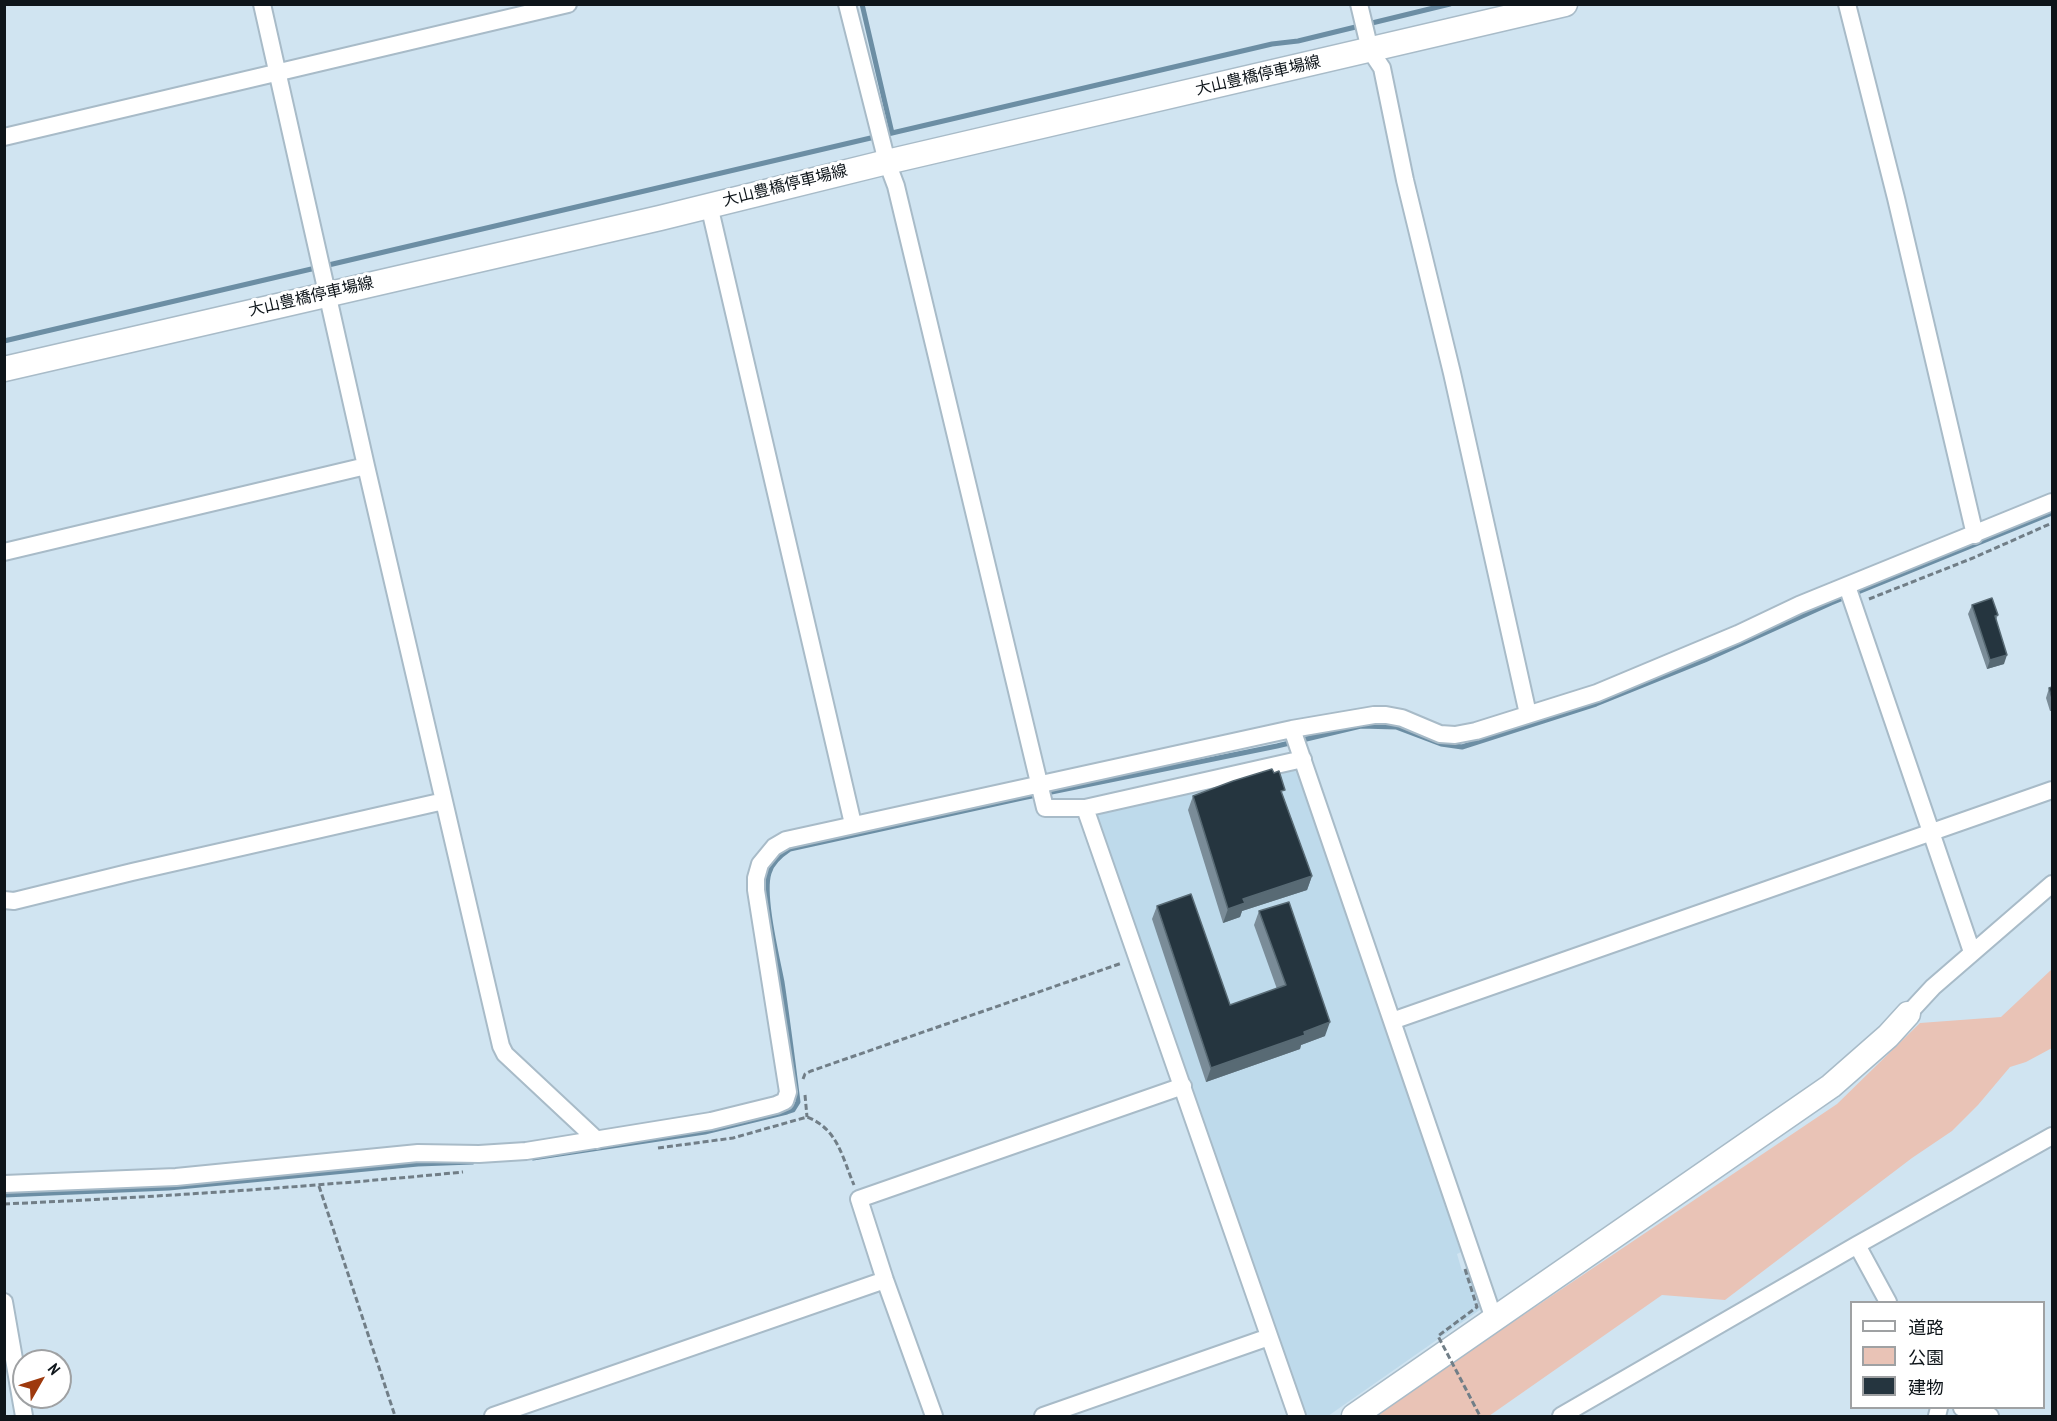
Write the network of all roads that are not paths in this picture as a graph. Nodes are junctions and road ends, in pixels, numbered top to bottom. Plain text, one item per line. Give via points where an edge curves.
1 (262, 4) edge
2 (568, 4) edge
3 (847, 4) edge
4 (1565, 4) edge
5 (1847, 4) edge
6 (1364, 24) edge
7 (278, 72) junction
8 (4, 137) edge
9 (885, 154) junction
10 (709, 205) junction
11 (327, 294) junction
12 (4, 369) edge
13 (366, 466) junction
14 (2052, 502) edge
15 (1975, 535) junction
16 (4, 552) edge
17 (1851, 598) junction
18 (1528, 714) junction
19 (1292, 729) junction
20 (1301, 754) junction
21 (1040, 783) junction
22 (2052, 790) edge
23 (444, 801) junction
24 (1085, 808) junction
25 (853, 824) junction
26 (1932, 832) junction
27 (2052, 884) edge
28 (4, 900) edge
29 (1972, 952) junction
30 (1908, 1014) joint
31 (1392, 1021) junction
32 (1183, 1086) junction
33 (2052, 1136) edge
34 (597, 1140) junction
35 (4, 1184) edge
36 (1857, 1245) junction
37 (885, 1280) junction
38 (1887, 1301) edge
39 (4, 1302) edge
40 (1494, 1319) junction
41 (1269, 1336) junction
42 (1968, 1409) edge
43 (24, 1416) edge
44 (493, 1416) edge
45 (934, 1416) edge
46 (1043, 1416) edge
47 (1297, 1416) edge
48 (1354, 1416) edge
49 (1561, 1416) edge
50 (1990, 1416) edge

1 - 7 street
2 - 7 street
3 - 9 street
4 - 6 main road, 大山豊橋停車場線
5 - 15 street
6 - 9 main road, 大山豊橋停車場線
6 - 18 street via 1382,68
7 - 8 street
7 - 11 street
9 - 10 main road, 大山豊橋停車場線
9 - 21 street via 896,186
10 - 11 main road, 大山豊橋停車場線
10 - 25 street
11 - 12 main road, 大山豊橋停車場線
11 - 13 street
13 - 16 street
13 - 23 street
14 - 15 street
15 - 17 street
17 - 18 street via 1597,693
17 - 26 street
18 - 19 street via 1455,735 1440,734 1386,715
19 - 20 street
19 - 21 street
20 - 24 street
20 - 31 street
21 - 24 street via 1045,808
21 - 25 street
22 - 26 street
23 - 28 street via 14,901
23 - 34 street via 501,1046
24 - 32 street
25 - 34 street via 786,840 760,864 756,878 759,920 789,1092 785,1101 711,1121
26 - 29 street
26 - 31 street
27 - 29 street
29 - 30 street
30 - 40 main road via 1831,1086
31 - 40 street
32 - 37 street via 859,1199
32 - 41 street
33 - 36 street
34 - 35 street via 526,1151 418,1153 176,1177
36 - 38 street
36 - 49 street
37 - 44 street
37 - 45 street
39 - 43 street
40 - 48 main road
41 - 46 street
41 - 47 street
42 - 50 street

